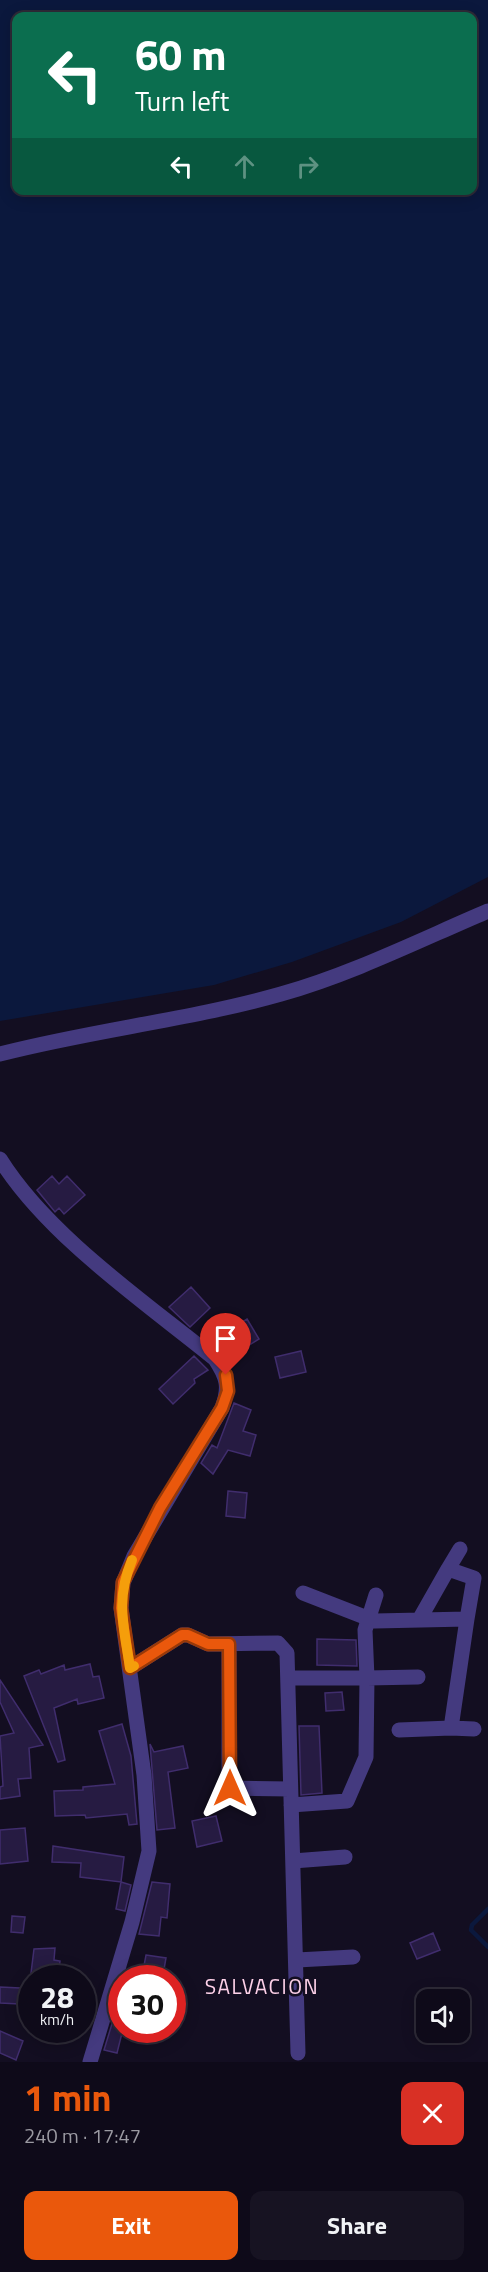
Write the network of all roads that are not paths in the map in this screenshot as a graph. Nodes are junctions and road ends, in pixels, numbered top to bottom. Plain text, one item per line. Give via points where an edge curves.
1 (488, 910) edge
2 (0, 1054) edge
3 (0, 1159) edge
4 (460, 1549) dead end
5 (448, 1569) junction
6 (481, 1580) edge
7 (303, 1593) dead end
8 (376, 1596) dead end
9 (369, 1617) junction
10 (467, 1619) junction
11 (419, 1620) junction
12 (229, 1644) junction
13 (130, 1668) junction
14 (418, 1677) dead end
15 (289, 1678) junction
16 (367, 1678) junction
17 (451, 1728) junction
18 (474, 1729) dead end
19 (399, 1730) dead end
20 (290, 1789) junction
21 (291, 1805) junction
22 (345, 1857) dead end
23 (293, 1861) junction
24 (353, 1957) dead end
25 (297, 1960) junction
26 (298, 2053) dead end
27 (90, 2062) edge

1 - 2 street via 329,978 281,994
3 - 13 street via 56,1226 215,1359 226,1375 228,1391 222,1408 160,1508 123,1582 121,1608
4 - 5 street
5 - 6 street
5 - 11 street
6 - 10 street
7 - 9 street
8 - 9 street
9 - 11 street via 375,1621
9 - 16 street via 365,1630
10 - 11 street
10 - 17 street
12 - 13 street via 208,1644 182,1635
12 - 15 street via 278,1643 287,1653
12 - 20 street via 230,1788
13 - 27 street via 149,1814 149,1851
14 - 16 street
15 - 16 street
15 - 20 street
16 - 21 street via 366,1757 347,1802
17 - 18 street
17 - 19 street
20 - 21 street
21 - 23 street
22 - 23 street
23 - 25 street
24 - 25 street
25 - 26 street

